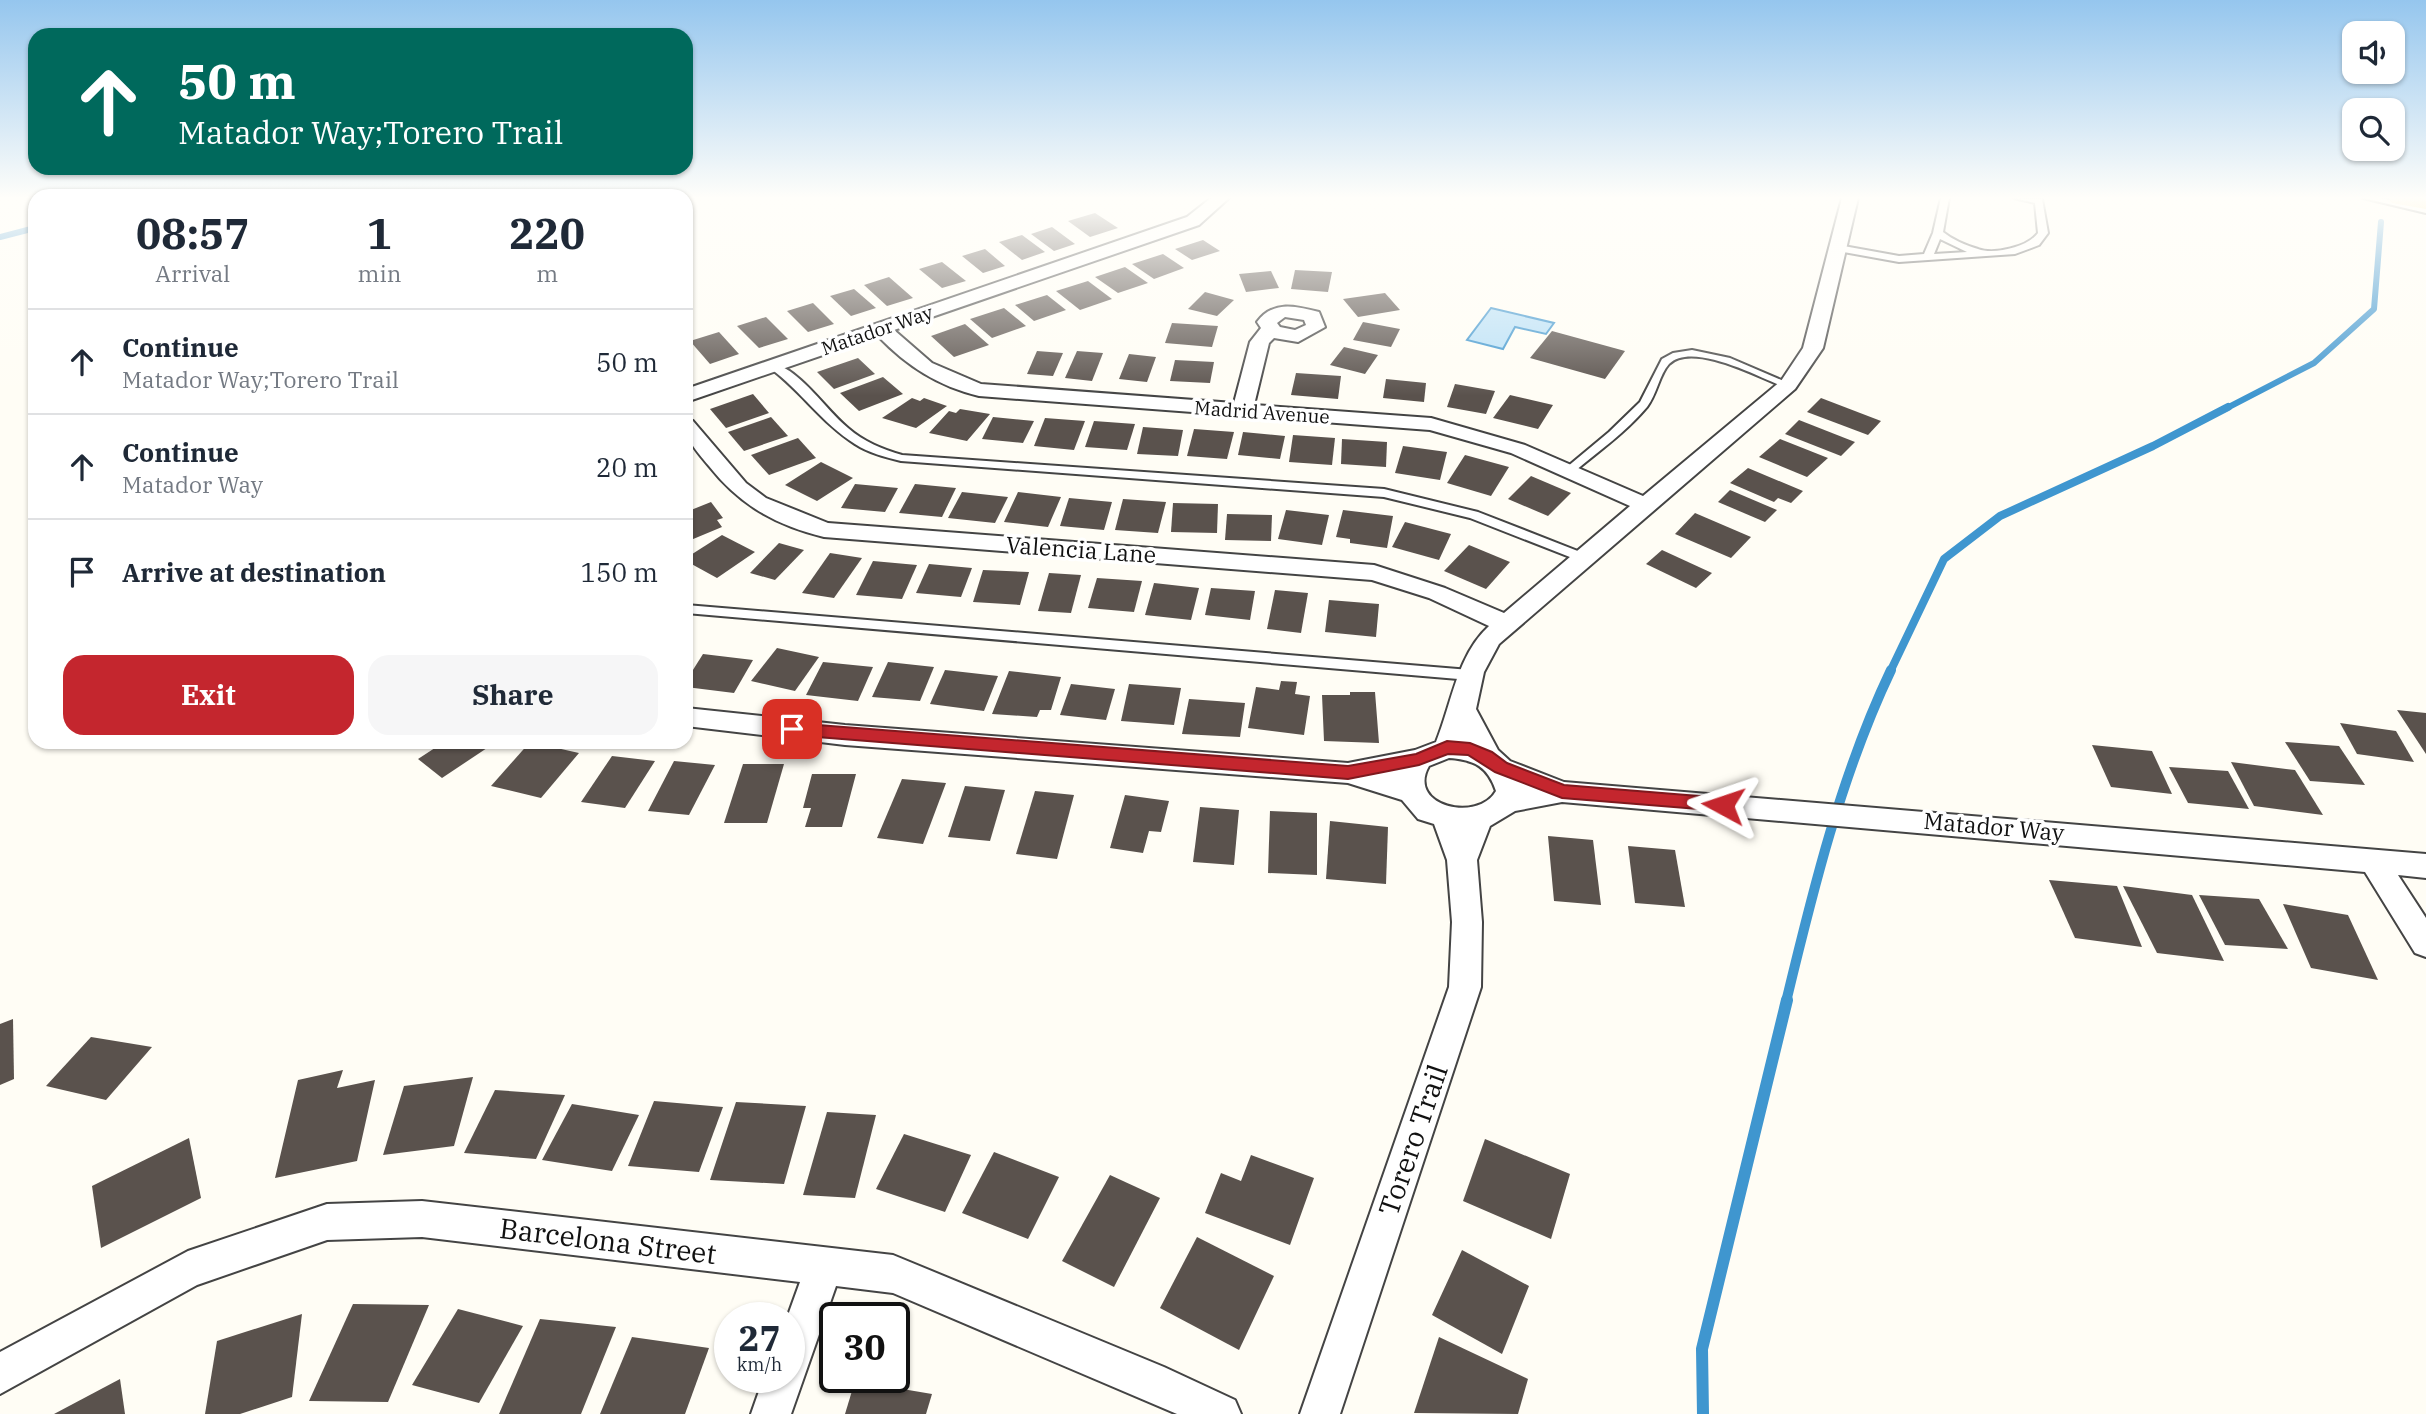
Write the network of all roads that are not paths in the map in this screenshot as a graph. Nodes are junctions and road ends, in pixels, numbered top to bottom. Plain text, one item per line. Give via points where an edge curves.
1 (1069, 264) edge
2 (1834, 264) edge
3 (882, 329) junction
4 (1270, 330) dead end
5 (774, 366) junction
6 (1788, 385) junction
7 (693, 394) edge
8 (1242, 410) junction
9 (693, 433) edge
10 (1571, 469) junction
11 (1648, 506) junction
12 (1584, 558) junction
13 (693, 610) edge
14 (1507, 624) junction
15 (1470, 675) junction
16 (1463, 709) junction
17 (693, 718) edge
18 (1447, 747) junction
19 (1419, 759) junction
20 (1494, 762) junction
21 (1348, 772) junction
22 (1562, 792) junction
23 (1413, 793) junction
24 (1504, 803) junction
25 (1446, 818) junction
26 (1478, 820) junction
27 (1462, 860) junction
28 (2374, 862) junction
29 (2426, 866) edge
30 (2426, 944) edge
31 (825, 1266) junction
32 (805, 1320) edge
33 (0, 1374) edge
34 (779, 1393) edge
35 (771, 1414) edge
36 (1221, 1414) edge
37 (1321, 1414) edge

1 - 3 street, Matador Way
2 - 6 street via 1813,348
3 - 5 street, Matador Way
3 - 8 street, Madrid Avenue via 914,362 979,390
4 - 8 street via 1260,342
5 - 7 street, Matador Way
5 - 12 lane via 848,437 875,452 901,458 1384,493 1474,515
6 - 10 lane via 1719,358 1687,352 1675,355 1659,371 1649,396
6 - 11 street
8 - 10 street, Madrid Avenue via 1431,424
9 - 14 street, Valencia Lane via 758,503 824,530 1374,573 1437,593
10 - 11 street, Madrid Avenue
11 - 12 street
12 - 14 street
13 - 15 lane
14 - 15 street via 1490,639
15 - 16 street
16 - 18 street
16 - 20 street
17 - 21 street via 845,734
18 - 19 street
18 - 20 street via 1470,749
19 - 21 street
19 - 23 street via 1410,777
20 - 22 street, Matador Way
20 - 24 street via 1508,778 1510,793
21 - 23 street
22 - 24 street, Matador Way
22 - 28 street, Matador Way
23 - 25 street via 1426,808
24 - 26 street via 1502,809
25 - 26 street
25 - 27 street, Torero Trail
26 - 27 street, Torero Trail
27 - 37 street, Torero Trail via 1467,922 1465,988
28 - 29 street, Matador Way
28 - 30 street
31 - 32 street
31 - 33 street, Barcelona Street via 422,1219 327,1222 188,1270
31 - 36 street, Barcelona Street via 893,1274
34 - 35 street

